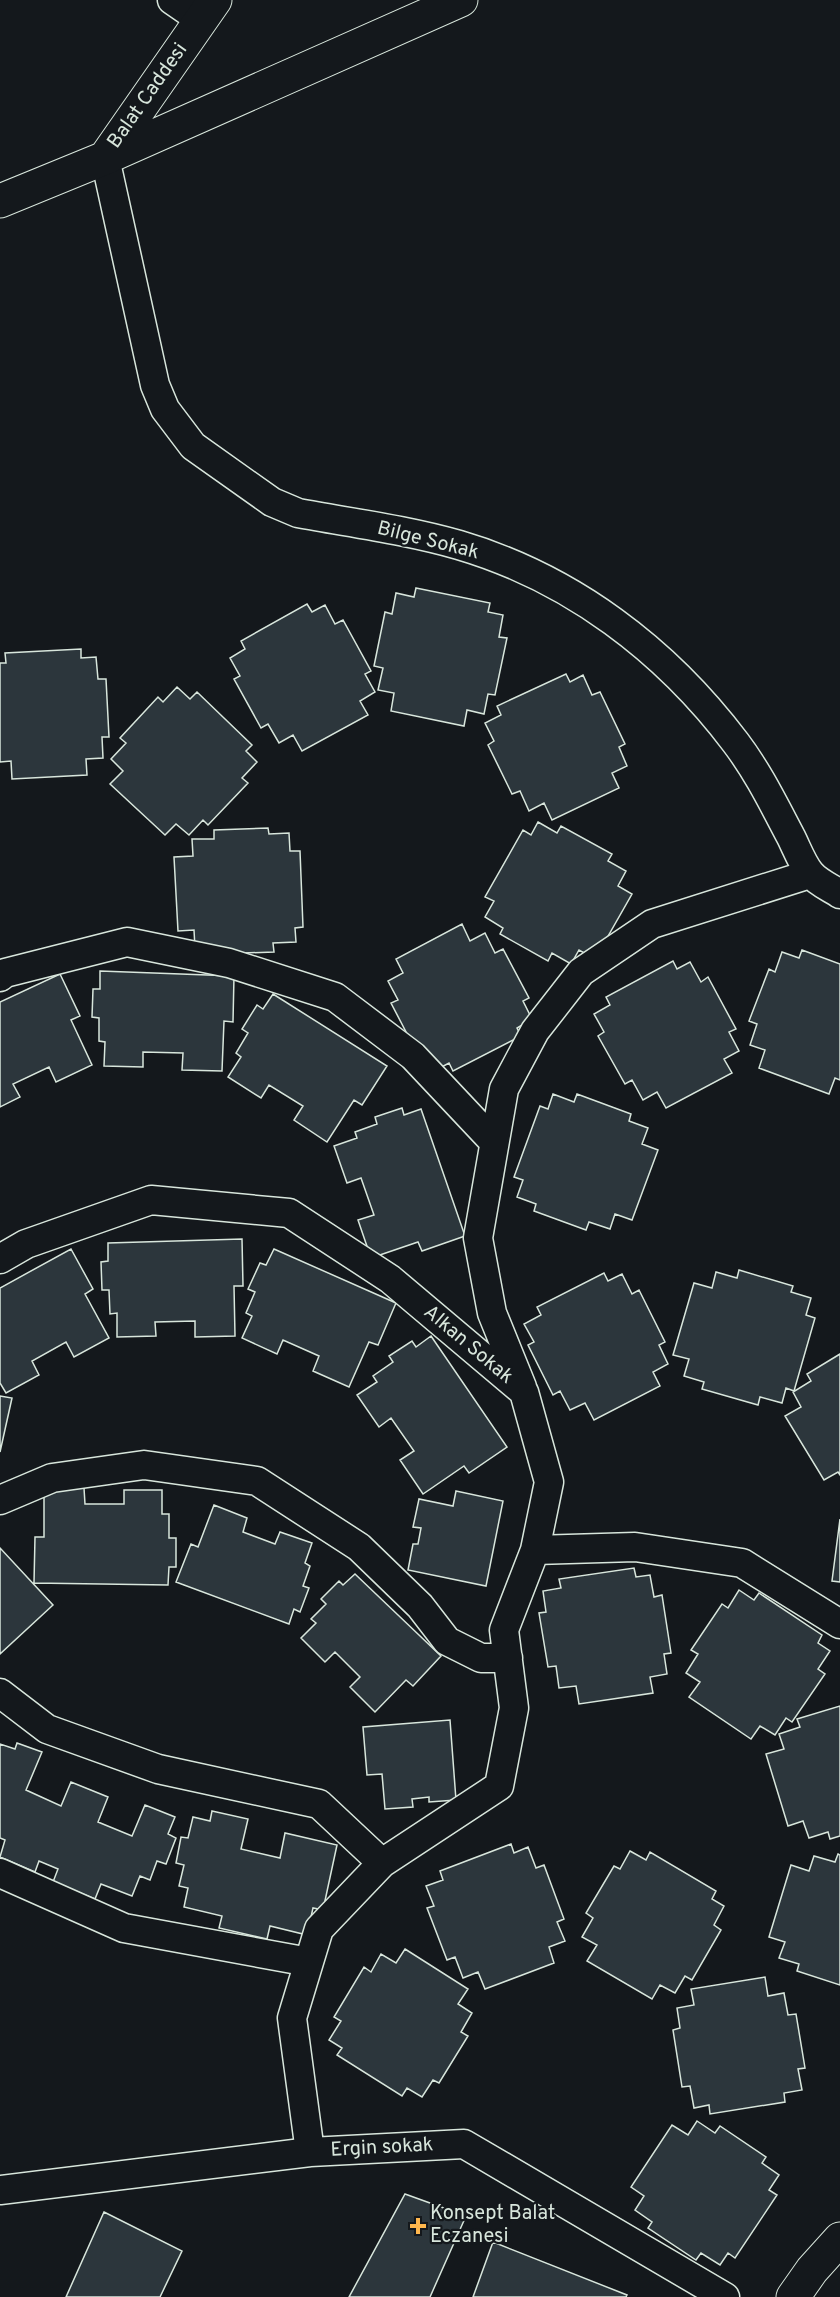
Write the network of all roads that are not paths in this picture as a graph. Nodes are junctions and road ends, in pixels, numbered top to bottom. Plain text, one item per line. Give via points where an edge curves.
1 (172, 0) edge
2 (461, 0) edge
3 (208, 10) edge
4 (105, 158) junction
5 (0, 201) edge
6 (810, 874) junction
7 (840, 894) edge
8 (0, 977) edge
9 (494, 1142) junction
10 (0, 1259) edge
11 (524, 1392) junction
12 (0, 1500) edge
13 (535, 1550) junction
14 (840, 1624) edge
15 (508, 1658) junction
16 (0, 1694) edge
17 (382, 1863) junction
18 (0, 1873) edge
19 (309, 1962) junction
20 (310, 2152) junction
21 (0, 2190) edge
22 (840, 2239) edge
23 (725, 2297) edge
24 (793, 2297) edge

1 - 3 street
2 - 4 street
3 - 4 street, Balat Caddesi
4 - 5 street, Balat Caddesi
4 - 6 street, Bilge Sokak via 155,385 165,409 193,446 284,508 423,536 507,562 553,583 610,619 665,663 703,701 737,744
6 - 7 street, Bilge Sokak
6 - 9 street via 652,924 581,972 535,1031 504,1089
8 - 9 street via 127,942 229,963 335,997 413,1056
9 - 11 street via 478,1238 492,1313
10 - 11 street, Alkan Sokak via 26,1244 151,1200 290,1213 390,1279
11 - 13 street, Alkan Sokak via 549,1482
12 - 15 street via 52,1478 144,1465 257,1481 359,1547 420,1606 447,1641 481,1658
13 - 14 street via 635,1547 742,1563
13 - 15 street, Alkan Sokak via 504,1630
15 - 17 street, Alkan Sokak via 514,1708 499,1786
16 - 17 street via 47,1729 158,1769 319,1804
17 - 19 street, Alkan Sokak via 319,1929
18 - 19 street via 124,1928
19 - 20 street, Alkan Sokak via 292,2018
20 - 21 street, Ergin sokak
20 - 23 street, Ergin sokak via 464,2144
22 - 24 street

